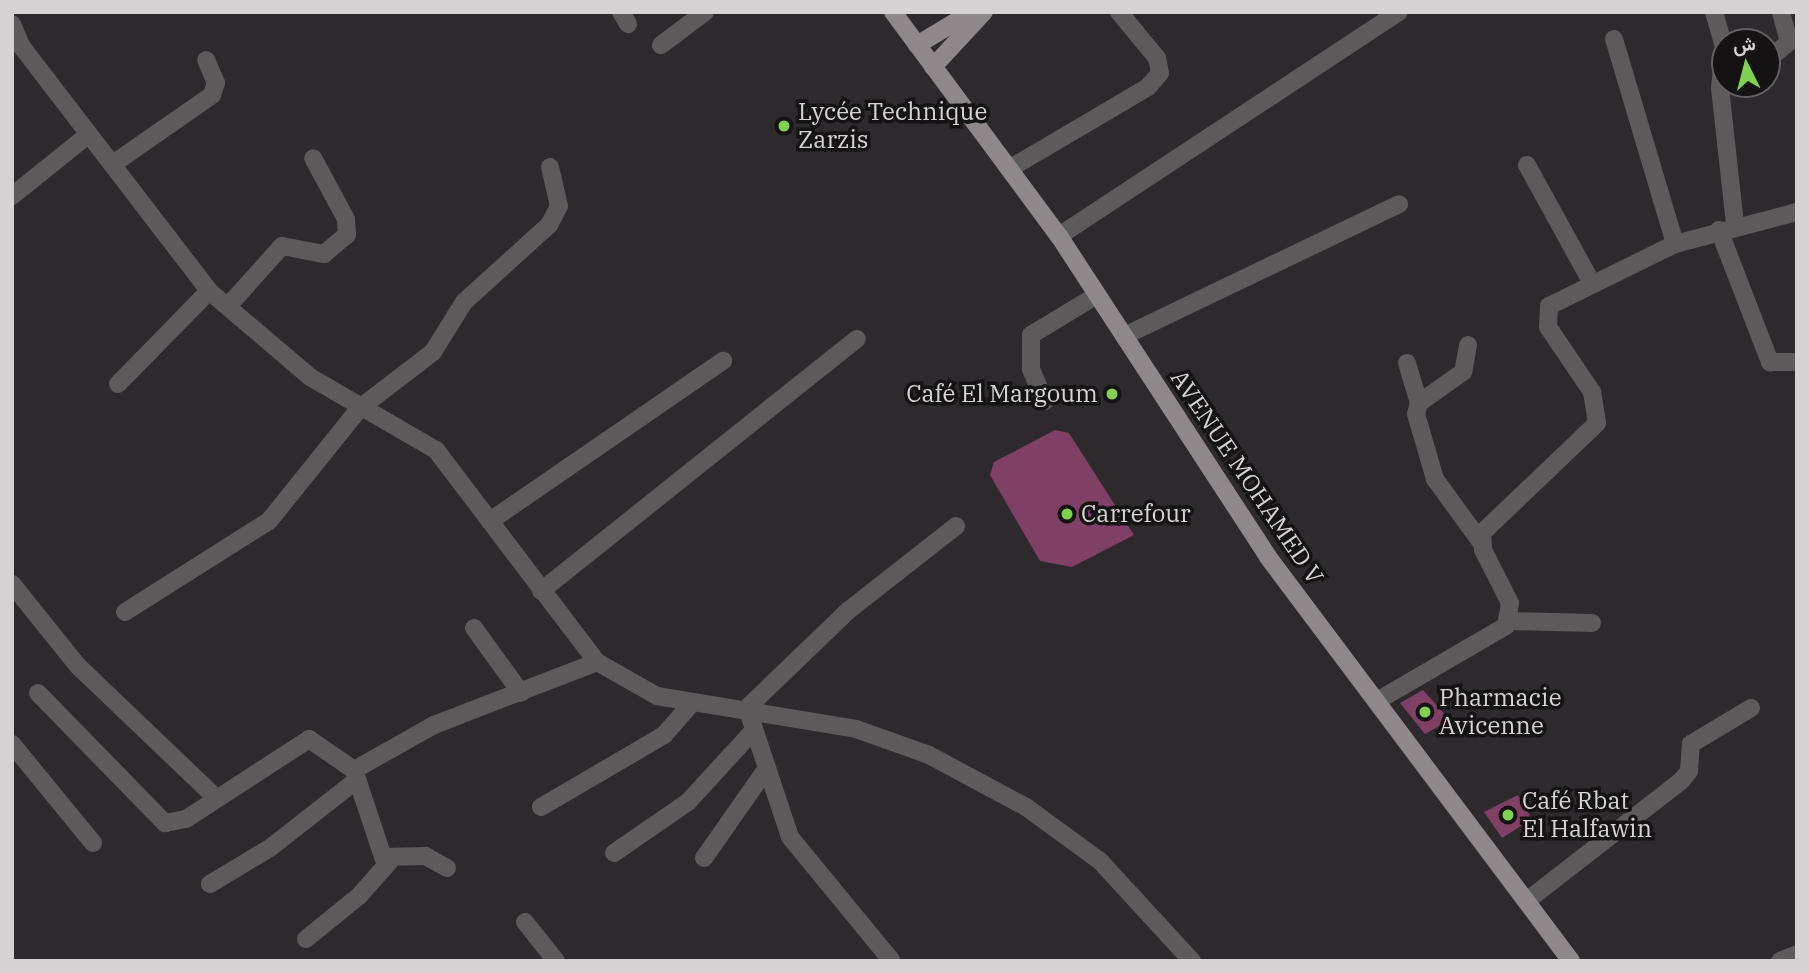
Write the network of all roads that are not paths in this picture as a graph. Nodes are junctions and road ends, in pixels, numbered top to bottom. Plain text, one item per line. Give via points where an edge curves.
1 (705, 12) edge
2 (893, 12) edge
3 (972, 12) edge
4 (984, 12) edge
5 (1119, 12) edge
6 (1399, 12) edge
7 (1781, 12) edge
8 (12, 24) edge
9 (1614, 39) dead end
10 (662, 45) dead end
11 (917, 45) junction
12 (1781, 49) edge
13 (17, 52) edge
14 (206, 60) dead end
15 (933, 67) junction
16 (1724, 98) edge
17 (88, 135) junction
18 (313, 158) dead end
19 (113, 164) junction
20 (1527, 164) dead end
21 (550, 167) dead end
22 (1009, 169) junction
23 (12, 197) edge
24 (1398, 204) dead end
25 (1797, 212) edge
26 (1727, 227) junction
27 (1059, 236) junction
28 (1675, 244) junction
29 (1592, 283) junction
30 (209, 291) junction
31 (1097, 295) junction
32 (229, 305) junction
33 (1124, 336) junction
34 (857, 339) dead end
35 (1468, 345) dead end
36 (723, 361) dead end
37 (1797, 362) edge
38 (1407, 363) dead end
39 (118, 384) dead end
40 (1045, 401) dead end
41 (1419, 403) junction
42 (360, 408) junction
43 (491, 521) junction
44 (956, 526) dead end
45 (1480, 541) junction
46 (12, 584) edge
47 (541, 591) junction
48 (125, 612) dead end
49 (1510, 621) junction
50 (1592, 623) dead end
51 (474, 628) dead end
52 (597, 662) junction
53 (38, 692) dead end
54 (520, 693) junction
55 (1377, 701) junction
56 (691, 704) junction
57 (747, 708) junction
58 (1751, 708) dead end
59 (754, 730) junction
60 (12, 744) edge
61 (767, 768) junction
62 (353, 777) junction
63 (215, 797) junction
64 (541, 807) dead end
65 (93, 843) dead end
66 (614, 853) dead end
67 (704, 858) dead end
68 (390, 861) junction
69 (447, 868) dead end
70 (210, 884) dead end
71 (1528, 900) junction
72 (525, 922) dead end
73 (306, 939) dead end
74 (1797, 954) edge
75 (891, 960) edge
76 (556, 961) edge
77 (1192, 961) edge
78 (1571, 961) edge
79 (1780, 961) edge

1 - 10 street
2 - 11 main road, AVENUE MOHAMED V
3 - 11 main road
4 - 15 main road
5 - 22 street via 1157,58 1160,73 1148,87
6 - 27 street
7 - 12 street via 1789,42
8 - 13 street
9 - 28 street
11 - 15 main road, AVENUE MOHAMED V
13 - 17 street
14 - 19 street via 216,83 212,95
15 - 22 main road, AVENUE MOHAMED V
16 - 26 street
17 - 19 street
17 - 23 street
18 - 32 street via 346,219 346,234 324,254 282,246
19 - 30 street
20 - 29 street
21 - 42 street via 559,206 550,225 464,302 433,352
22 - 27 main road, AVENUE MOHAMED V
24 - 33 street
25 - 26 street
26 - 28 street
26 - 37 street via 1770,362
27 - 31 main road, AVENUE MOHAMED V
28 - 29 street
29 - 45 street via 1555,301 1546,315 1552,334 1592,392 1597,422 1494,520
30 - 32 street
30 - 39 street
31 - 33 main road, AVENUE MOHAMED V
31 - 40 street via 1031,335 1031,369
32 - 42 street via 310,377
33 - 55 main road, AVENUE MOHAMED V via 1268,557
34 - 47 street
35 - 41 street via 1463,372
36 - 43 street
38 - 41 street
41 - 45 street via 1416,414 1430,470
42 - 43 street via 436,450
42 - 48 street via 269,521
43 - 47 street
44 - 57 street via 849,610
45 - 49 street via 1510,603
46 - 63 street via 78,666
47 - 52 street
49 - 50 street
49 - 55 street
51 - 54 street
52 - 54 street
52 - 56 street via 657,696
53 - 63 street via 159,820 180,822
54 - 62 street via 424,730
55 - 71 main road, AVENUE MOHAMED V
56 - 57 street
56 - 64 street via 664,735
57 - 59 street
57 - 77 street via 880,735 1026,807 1100,861
58 - 71 street via 1691,744 1689,771 1681,780
59 - 61 street
59 - 66 street via 688,802
60 - 65 street
61 - 67 street
61 - 75 street via 790,837
62 - 63 street via 309,739
62 - 68 street via 380,853
62 - 70 street
68 - 69 street via 425,856
68 - 73 street via 359,896
71 - 78 main road, AVENUE MOHAMED V
72 - 76 street
74 - 79 street

